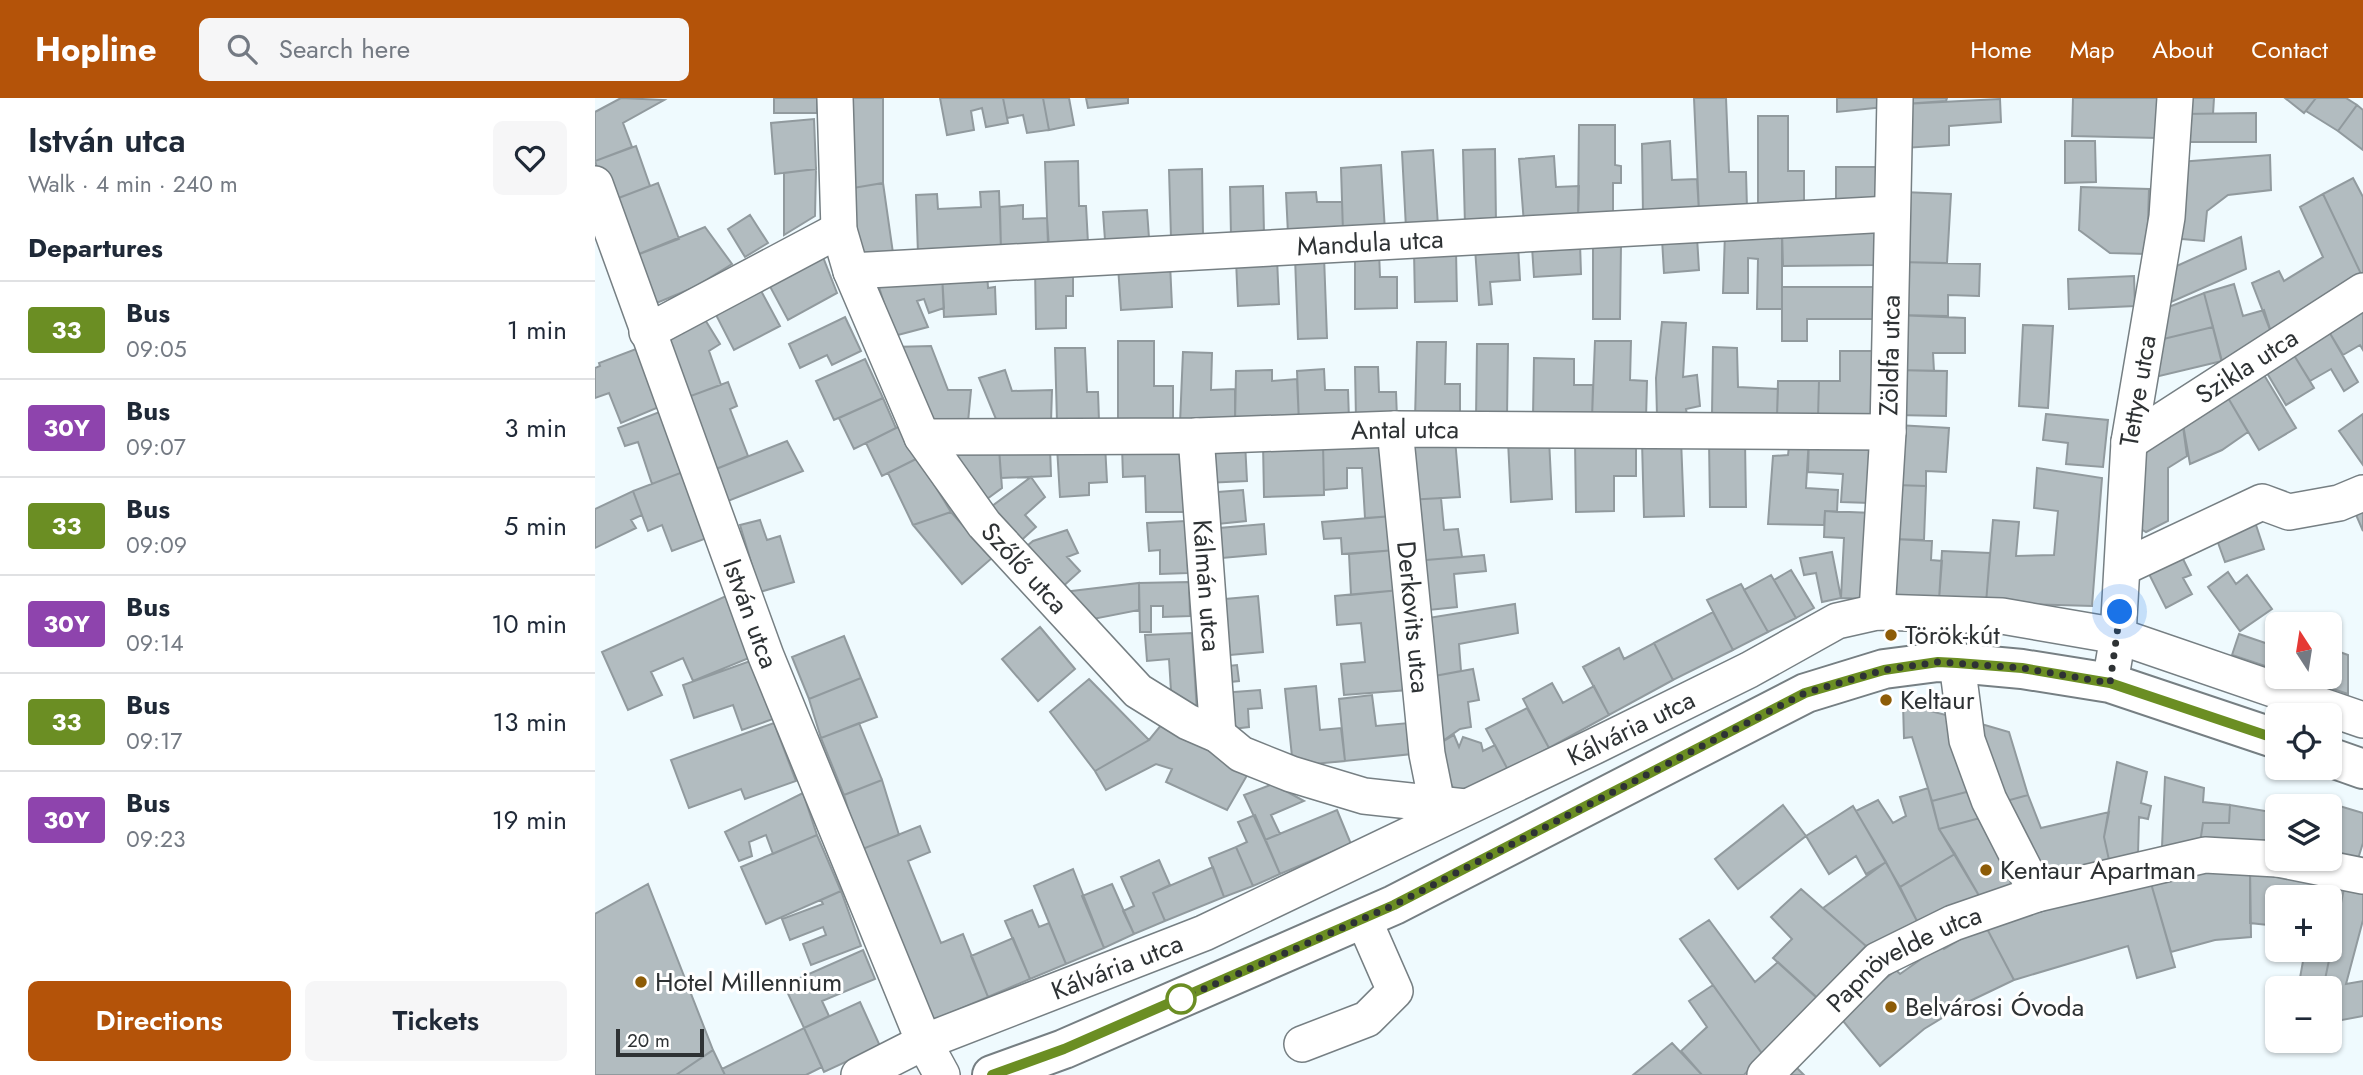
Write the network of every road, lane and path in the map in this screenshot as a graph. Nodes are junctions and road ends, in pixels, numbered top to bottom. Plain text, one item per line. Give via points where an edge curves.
1 (835, 98) edge
2 (1895, 98) edge
3 (2175, 98) edge
4 (595, 184) edge
5 (1890, 214) junction
6 (839, 230) junction
7 (851, 271) junction
8 (2363, 291) edge
9 (646, 332) junction
10 (1395, 429) junction
11 (1888, 432) junction
12 (1196, 436) junction
13 (922, 437) junction
14 (2129, 442) junction
15 (2363, 493) edge
16 (2123, 566) junction
17 (1877, 612) junction
18 (2118, 636) junction
19 (1957, 663) junction
20 (2110, 683) junction
21 (2363, 720) edge
22 (1218, 735) junction
23 (2265, 736) edge
24 (2342, 762) edge
25 (2363, 769) edge
26 (1451, 806) junction
27 (2265, 858) edge
28 (2338, 871) edge
29 (2363, 876) edge
30 (2037, 894) junction
31 (1363, 918) junction
32 (924, 1042) junction
33 (1302, 1044) dead end
34 (859, 1075) edge
35 (942, 1075) edge
36 (992, 1075) edge
37 (1765, 1075) edge

1 - 6 street, Szőlő utca
2 - 5 street, Zöldfa utca
3 - 14 street, Tettye utca via 2167,217
4 - 9 street, István utca
5 - 7 street, Mandula utca
5 - 11 street, Zöldfa utca
6 - 7 street, Szőlő utca
6 - 9 street
7 - 13 street, Szőlő utca
8 - 14 street, Szikla utca
9 - 32 street, István utca via 766,656
10 - 11 street, Antal utca
10 - 12 street, Antal utca
10 - 26 street, Derkovits utca via 1427,754
11 - 17 street, Zöldfa utca
12 - 13 street, Antal utca
12 - 22 street, Kálmán utca
13 - 22 street, Szőlő utca via 984,524 1138,691
14 - 16 street, Tettye utca
15 - 16 street via 2339,503 2289,512 2262,502
16 - 18 street, Tettye utca
17 - 18 street, Kálvária utca via 2002,616
17 - 26 street, Kálvária utca via 1837,621 1749,670
18 - 20 street, Tettye utca
18 - 21 street, Kálvária utca
19 - 20 street, Kálvária utca
19 - 30 street via 1967,740 1989,800
19 - 31 street, Kálvária utca via 1884,670 1805,693
20 - 23 street, Kálvária utca
22 - 26 street, Szőlő utca via 1241,754 1291,774 1364,796
24 - 25 street
26 - 32 street, Kálvária utca via 1205,933
27 - 30 street, Papnövelde utca via 2205,855
28 - 29 street, Papnövelde utca
30 - 37 street, Papnövelde utca via 1963,919 1878,960
31 - 33 street via 1395,991 1367,1019
31 - 36 street, Kálvária utca via 1064,1049
32 - 34 street, Kálvária utca
32 - 35 street, István utca

